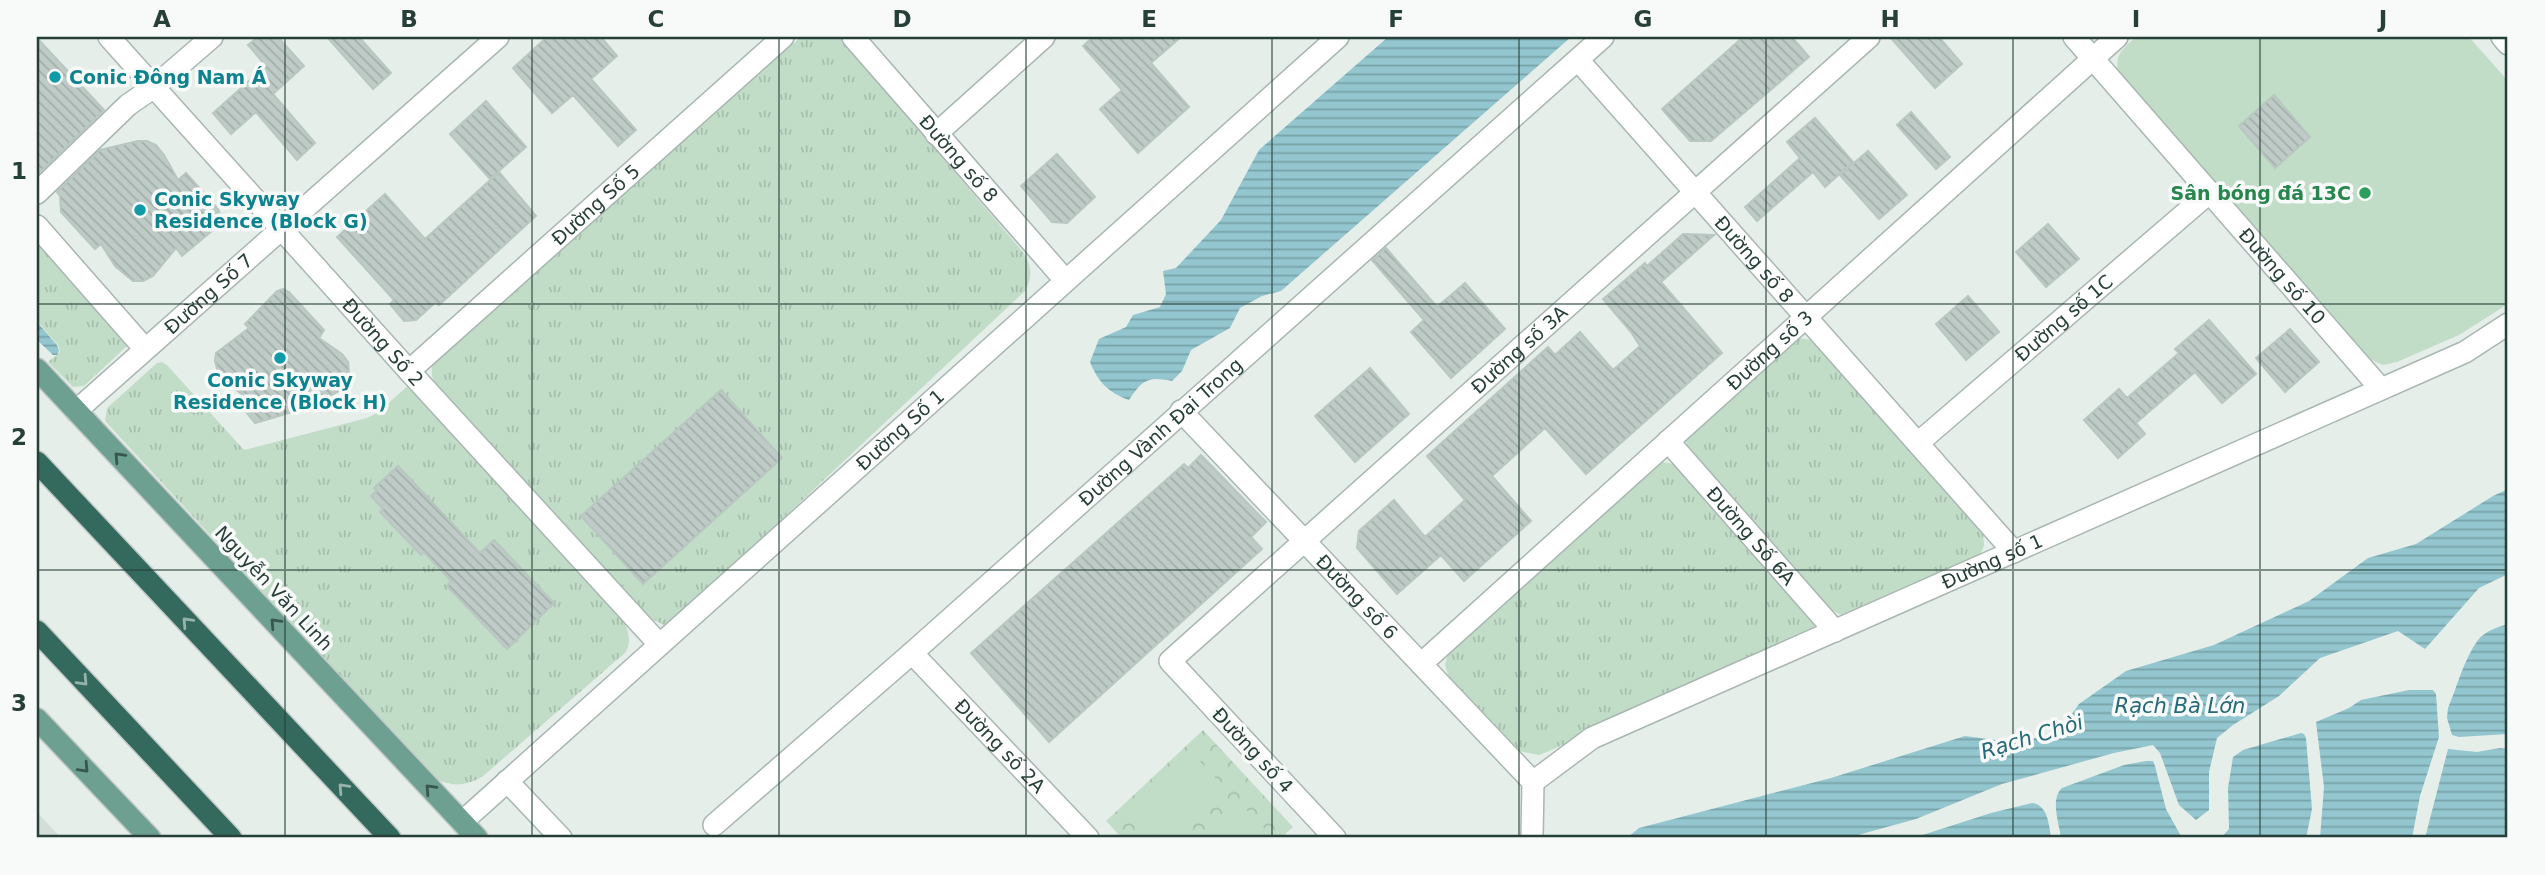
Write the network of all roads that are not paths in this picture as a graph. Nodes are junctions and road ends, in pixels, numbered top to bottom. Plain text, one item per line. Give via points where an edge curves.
1 (110, 37) edge
2 (212, 37) edge
3 (498, 37) edge
4 (783, 37) edge
5 (853, 37) edge
6 (1044, 37) edge
7 (1338, 37) edge
8 (1603, 37) edge
9 (1869, 37) edge
10 (2074, 37) edge
11 (2117, 37) edge
12 (2502, 37) edge
13 (2508, 44) edge
14 (2093, 58) junction
15 (1578, 60) junction
16 (154, 87) junction
17 (936, 134) junction
18 (1695, 190) junction
19 (2210, 192) junction
20 (37, 193) edge
21 (37, 226) edge
22 (281, 228) junction
23 (1065, 280) junction
24 (1806, 316) junction
25 (2508, 324) edge
26 (145, 349) junction
27 (37, 369) edge
28 (409, 371) junction
29 (2381, 389) junction
30 (76, 411) junction
31 (1181, 411) junction
32 (1668, 441) junction
33 (1918, 443) junction
34 (37, 462) edge
35 (1305, 542) junction
36 (2014, 552) junction
37 (37, 631) edge
38 (1835, 631) junction
39 (659, 644) junction
40 (912, 653) junction
41 (1170, 661) joint
42 (1420, 664) junction
43 (37, 719) edge
44 (507, 781) junction
45 (1533, 782) junction
46 (462, 822) junction
47 (714, 825) dead end
48 (150, 838) edge
49 (231, 838) edge
50 (390, 838) edge
51 (477, 838) edge
52 (561, 838) edge
53 (1088, 838) edge
54 (1335, 838) edge
55 (1532, 838) edge

1 - 16 street, Đường Số 2
2 - 16 street
3 - 22 street, Đường Số 7
4 - 28 street, Đường Số 5
5 - 17 street, Đường số 8
6 - 17 street
7 - 23 street, Đường Số 1
8 - 15 street, Đường Vành Đai Trong
9 - 18 street, Đường số 3A
10 - 14 street, Đường số 10
11 - 14 street, Đường số 3
12 - 13 street
14 - 19 street, Đường số 10
14 - 24 street, Đường số 3
15 - 18 street, Đường số 8
15 - 31 street, Đường Vành Đai Trong
16 - 20 street via 128,105
16 - 22 street, Đường Số 2
17 - 23 street, Đường số 8
18 - 24 street, Đường số 8
18 - 35 street, Đường số 3A
19 - 29 street, Đường số 10
19 - 33 street, Đường số 1C
21 - 26 street
22 - 26 street, Đường Số 7
22 - 28 street, Đường Số 2
23 - 39 street, Đường Số 1
24 - 32 street, Đường số 3
24 - 33 street, Đường số 8
25 - 29 street, Đường số 1 via 2465,352
26 - 30 street, Đường Số 7
27 - 30 main road, Nguyễn Văn Linh
28 - 39 street, Đường Số 2
29 - 36 street, Đường số 1
46 -> 30 main road, Nguyễn Văn Linh
31 - 35 street, Đường số 6
31 - 40 street, Đường Vành Đai Trong
32 - 38 street, Đường Số 6A
32 - 42 street, Đường số 3
33 - 36 street, Đường số 8
50 -> 34 highway
35 - 41 street, Đường số 3A
35 - 42 street, Đường số 6
36 - 38 street, Đường số 1
37 -> 49 highway
38 - 45 street, Đường số 1 via 1592,738
39 - 44 street, Đường Số 1
40 - 47 street, Đường Vành Đai Trong
40 - 53 street, Đường số 2A
41 - 54 street, Đường số 4
42 - 45 street, Đường số 6
43 -> 48 main road
44 - 46 street, Đường Số 1
44 - 52 street
45 - 55 street
46 - 51 main road, Nguyễn Văn Linh

